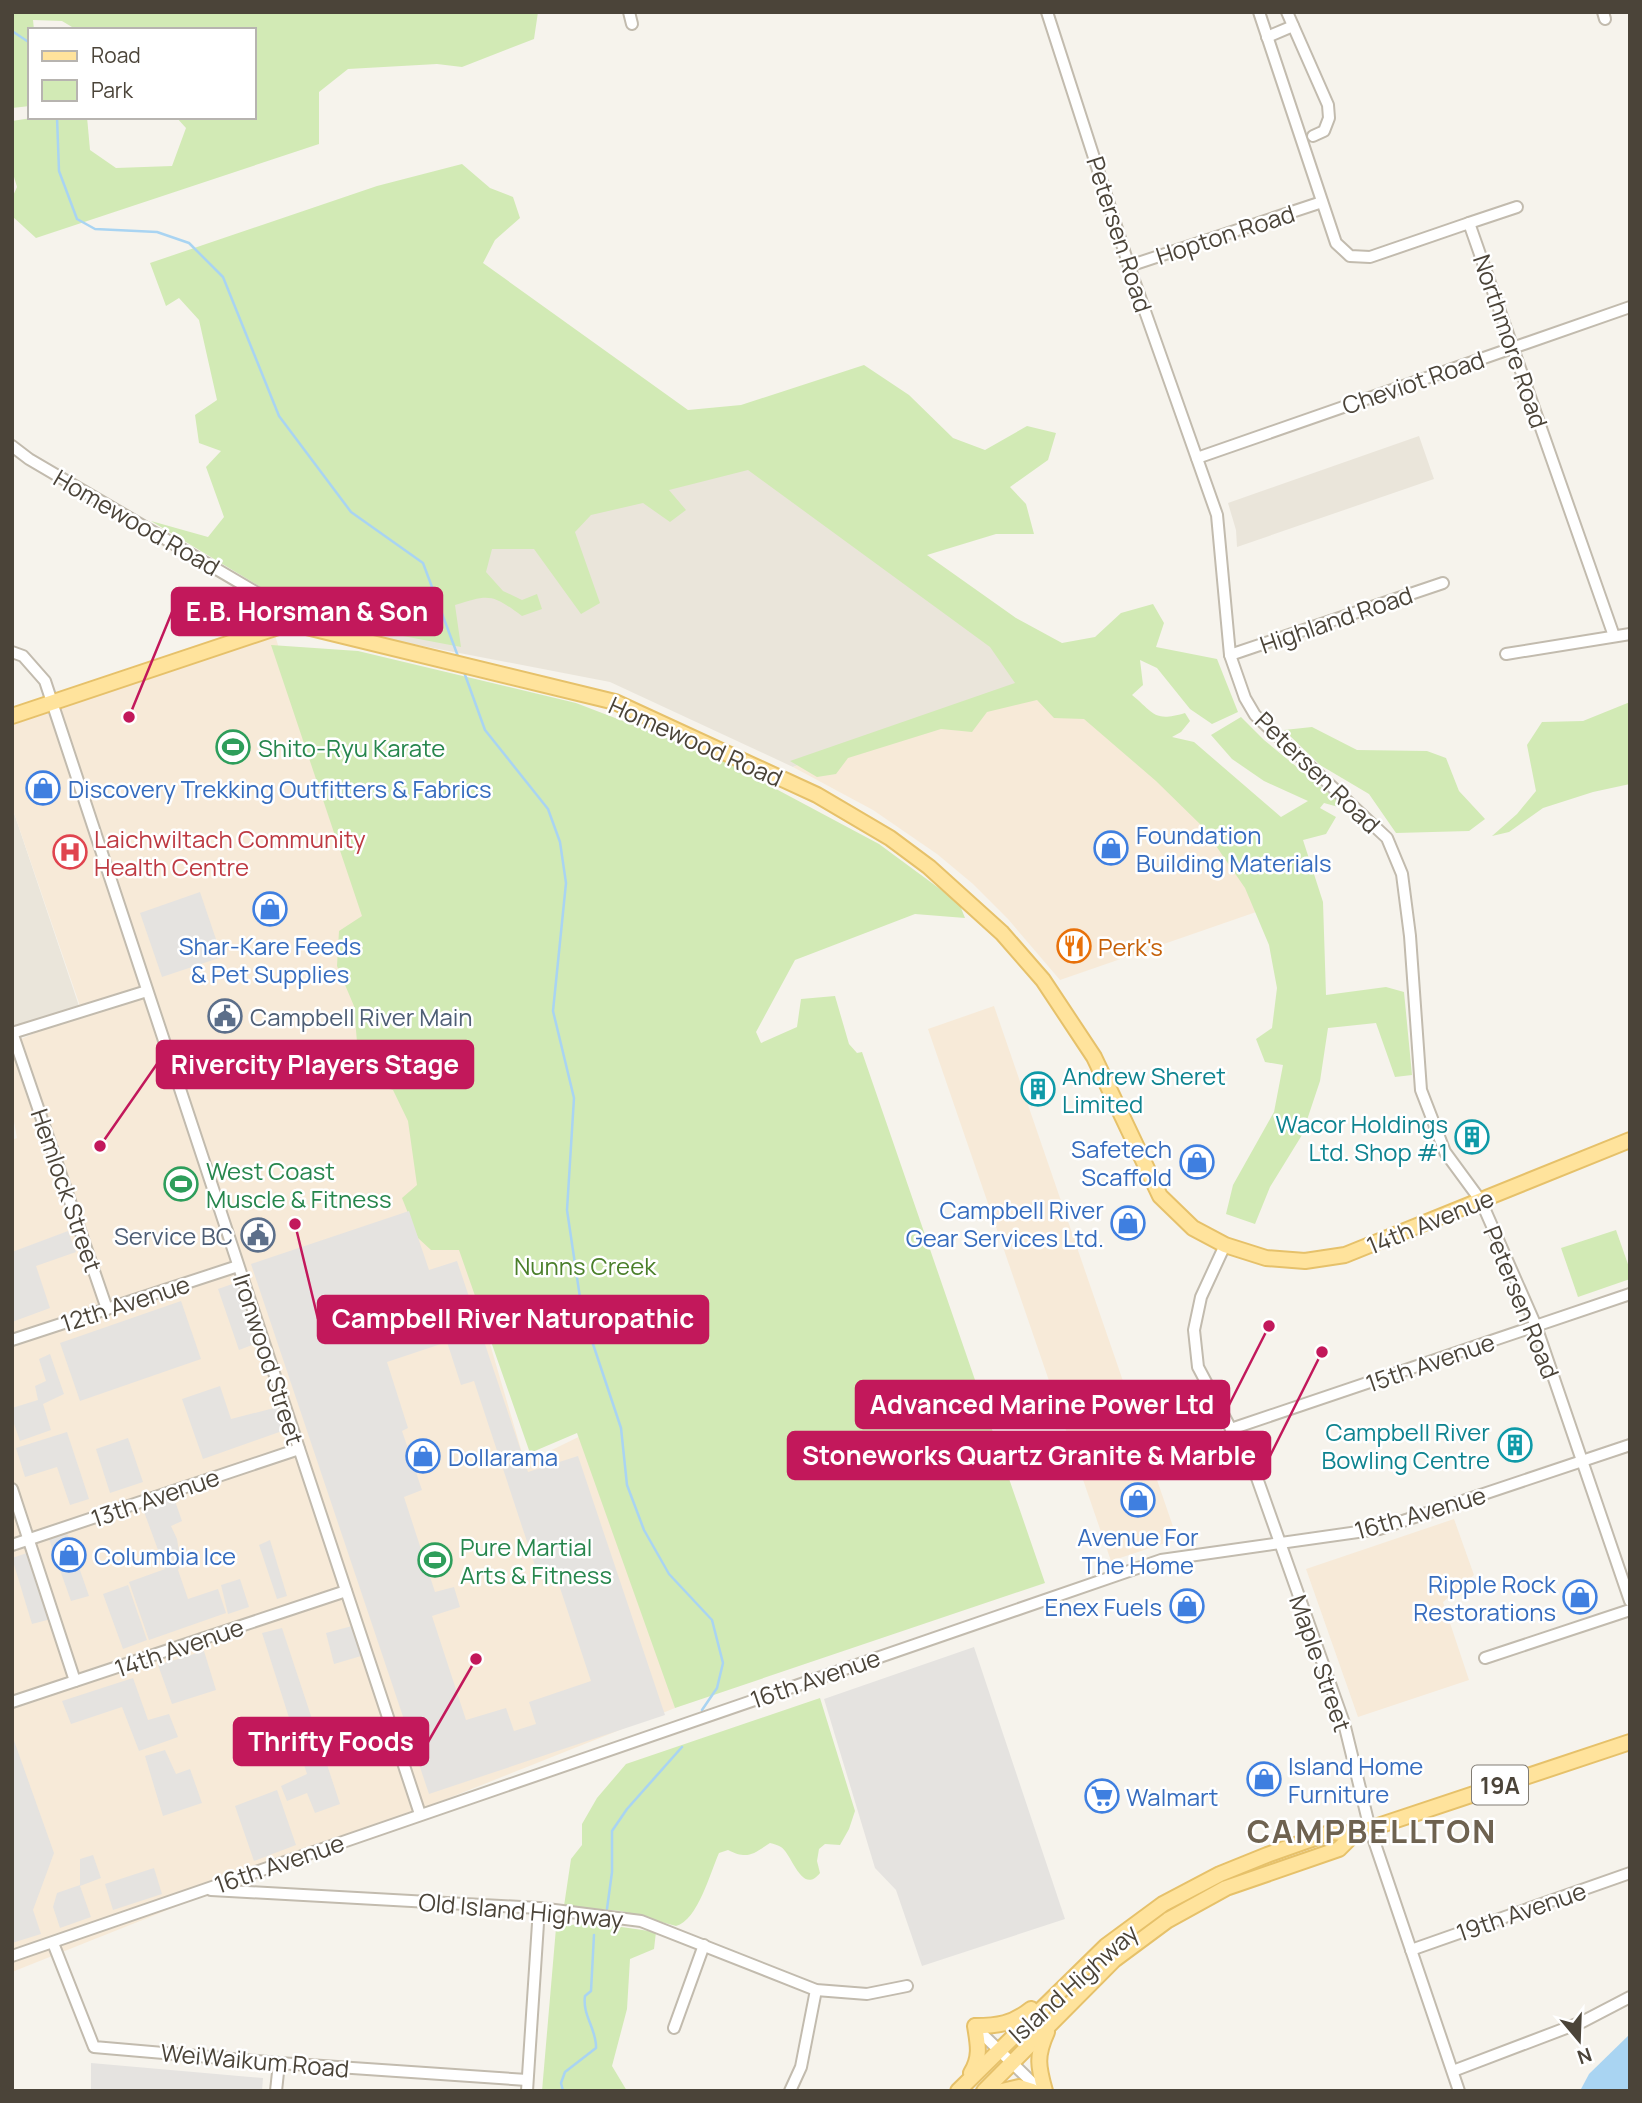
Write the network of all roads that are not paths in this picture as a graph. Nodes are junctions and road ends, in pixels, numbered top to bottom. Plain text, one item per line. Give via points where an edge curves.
1 (629, 12) edge
2 (1047, 12) edge
3 (1259, 12) edge
4 (1287, 12) edge
5 (632, 24) dead end
6 (1293, 26) junction
7 (1267, 37) junction
8 (1313, 136) dead end
9 (1322, 202) junction
10 (1517, 207) dead end
11 (1469, 223) junction
12 (1129, 266) junction
13 (1630, 307) edge
14 (1513, 347) junction
15 (12, 446) edge
16 (1197, 458) junction
17 (1443, 583) dead end
18 (290, 623) junction
19 (1630, 634) edge
20 (1614, 636) junction
21 (12, 652) edge
22 (1506, 654) dead end
23 (1230, 656) junction
24 (52, 703) junction
25 (12, 716) edge
26 (147, 991) junction
27 (12, 1033) edge
28 (1630, 1140) edge
29 (1480, 1201) junction
30 (1225, 1245) junction
31 (238, 1266) junction
32 (1630, 1294) edge
33 (107, 1309) junction
34 (1536, 1326) junction
35 (12, 1340) edge
36 (1231, 1429) junction
37 (1630, 1445) edge
38 (299, 1448) junction
39 (1582, 1461) junction
40 (12, 1489) edge
41 (29, 1539) junction
42 (1280, 1543) junction
43 (12, 1545) edge
44 (346, 1591) junction
45 (1630, 1601) edge
46 (1630, 1610) edge
47 (1485, 1658) dead end
48 (75, 1681) junction
49 (12, 1702) edge
50 (1630, 1742) edge
51 (419, 1814) junction
52 (1370, 1829) junction
53 (1354, 1834) junction
54 (1630, 1873) edge
55 (204, 1890) junction
56 (540, 1908) junction
57 (53, 1943) junction
58 (704, 1944) junction
59 (1106, 1946) junction
60 (1411, 1950) junction
61 (12, 1956) edge
62 (907, 1986) dead end
63 (816, 1990) junction
64 (1630, 1997) edge
65 (1053, 2021) junction
66 (975, 2026) junction
67 (674, 2028) dead end
68 (999, 2050) junction
69 (1012, 2062) junction
70 (279, 2063) junction
71 (1453, 2071) junction
72 (527, 2085) edge
73 (961, 2087) edge
74 (276, 2091) edge
75 (790, 2091) edge
76 (984, 2091) edge
77 (1002, 2091) edge
78 (1032, 2091) edge
79 (1043, 2091) edge
80 (1459, 2091) edge

1 - 5 street
2 - 12 street, Petersen Road
3 - 7 street, Northmore Road
4 - 6 street
6 - 7 street
6 - 8 street via 1328,105 1324,131
7 - 9 street, Northmore Road
9 - 11 street, Northmore Road via 1336,243 1350,256 1370,257
9 - 12 street, Hopton Road
10 - 11 street
11 - 14 street, Northmore Road
12 - 16 street, Petersen Road
13 - 14 street, Cheviot Road
14 - 16 street, Cheviot Road
14 - 20 street, Northmore Road
15 - 18 street, Homewood Road via 264,597
16 - 23 street, Petersen Road via 1217,515
17 - 23 street, Highland Road
18 - 24 main road
18 - 30 main road, Homewood Road via 615,702 817,795 890,838 1002,933 1043,980 1094,1057 1160,1196 1193,1228
19 - 20 street
20 - 22 street
21 - 24 street, Ironwood Street via 23,656 45,681
23 - 29 street, Petersen Road via 1255,715 1387,838 1402,874 1421,1090 1444,1152
24 - 25 main road
24 - 26 street, Ironwood Street
26 - 27 street
26 - 31 street, Ironwood Street
27 - 33 street, Hemlock Street
28 - 29 main road, 14th Avenue
29 - 30 main road, 14th Avenue via 1345,1255 1305,1261 1269,1259
29 - 34 street, Petersen Road
30 - 36 street, Maple Street via 1201,1297 1194,1330 1198,1367
31 - 33 street, 12th Avenue
31 - 38 street, Ironwood Street
32 - 34 street, 15th Avenue
33 - 35 street, 12th Avenue
34 - 36 street, 15th Avenue
34 - 39 street, Petersen Road
36 - 42 street, Maple Street via 1257,1478
37 - 39 street, 16th Avenue
38 - 41 street, 13th Avenue
38 - 44 street, Ironwood Street
39 - 42 street, 16th Avenue via 1379,1529
39 - 45 street, Petersen Road
40 - 41 street
41 - 43 street, 13th Avenue
41 - 48 street
42 - 51 street, 16th Avenue via 1161,1560
42 - 52 street, Maple Street via 1343,1723
44 - 48 street, 14th Avenue
44 - 51 street, Ironwood Street
46 - 47 street
48 - 49 street, 14th Avenue
50 - 52 main road, Island Highway / 19A
51 - 55 street, 16th Avenue
52 - 53 main road, Island Highway / 19A
52 - 60 street, Maple Street
53 - 59 main road, Island Highway / 19A via 1332,1832 1220,1874 1163,1904
53 - 65 main road, Island Highway / 19A via 1339,1849 1226,1888 1168,1920 1114,1960
54 - 60 street, 19th Avenue
55 - 56 street, Old Island Highway
55 - 57 street, 16th Avenue
56 - 58 street, Old Island Highway via 640,1921
56 - 72 street
57 - 61 street, 16th Avenue
57 - 70 street, WeiWaikum Road via 94,2047
58 - 63 street, Old Island Highway
58 - 67 street
59 - 66 main road via 1014,2021
59 - 68 main road, Island Highway / 19A
60 - 71 street, Maple Street
62 - 63 street, Old Island Highway via 867,1994
63 - 75 street via 801,2067
64 - 71 street via 1583,2022
65 - 69 main road, Island Highway / 19A
65 - 79 main road via 1038,2061
66 - 68 street
66 - 73 main road via 976,2065
68 - 69 street
68 - 73 main road, Island Highway / 19A
69 - 76 main road, Island Highway / 19A
69 - 79 street
70 - 72 street, WeiWaikum Road
70 - 74 street
71 - 80 street, Maple Street
77 - 78 main road via 1019,2087

